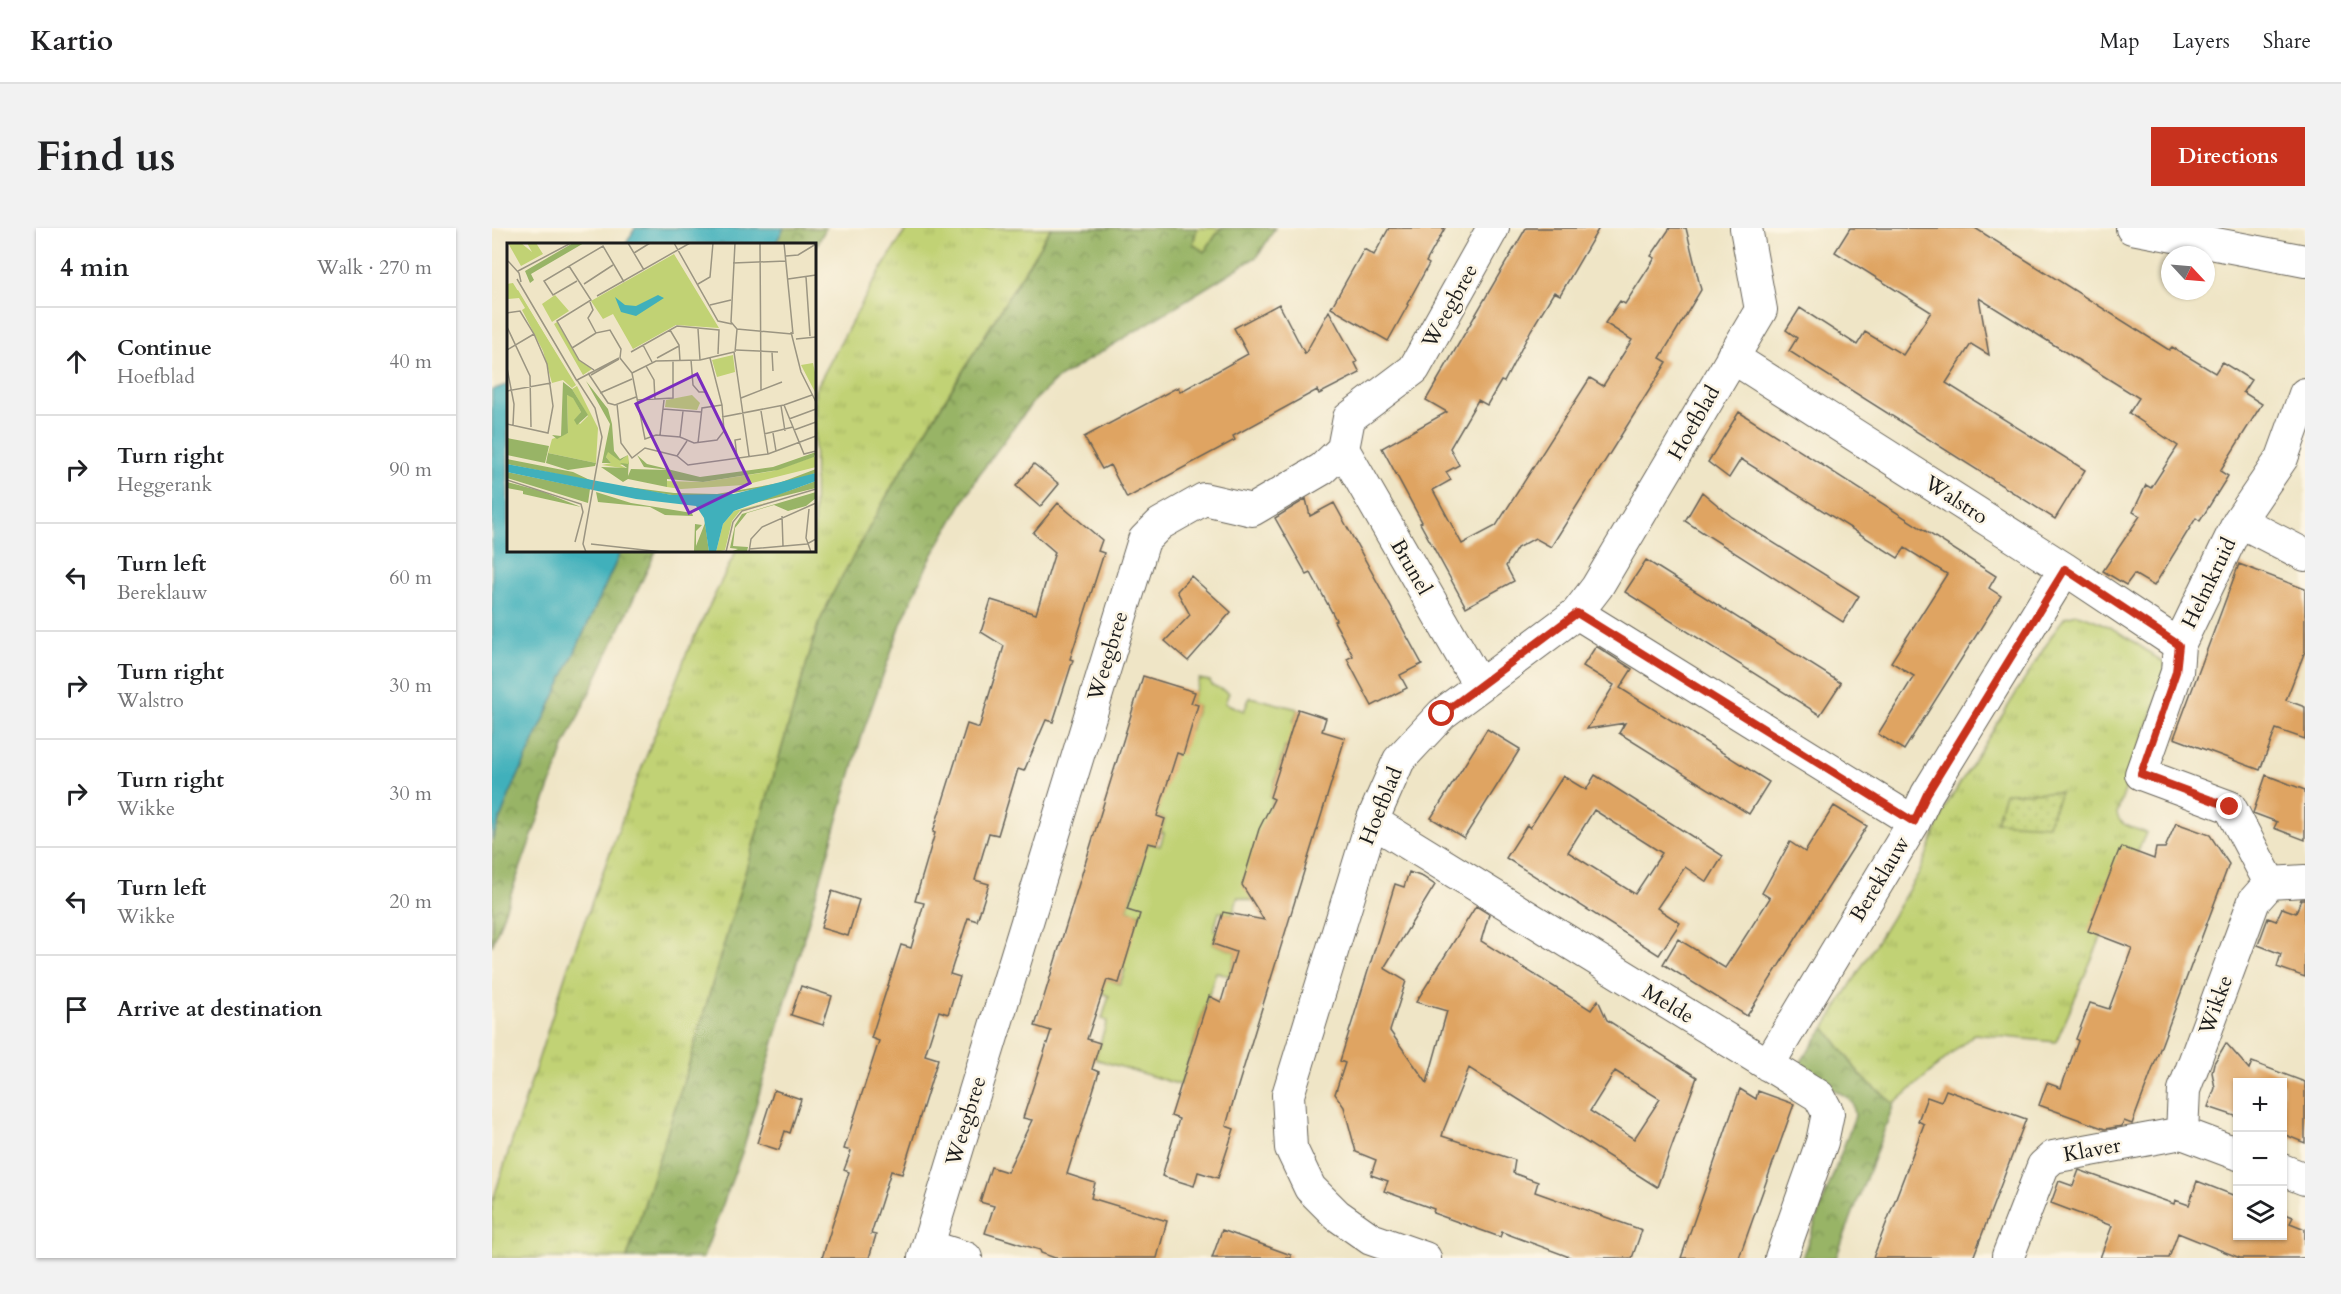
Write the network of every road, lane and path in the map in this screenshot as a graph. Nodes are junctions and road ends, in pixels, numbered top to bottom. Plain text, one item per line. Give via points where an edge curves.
1 (1493, 228) edge
2 (1746, 228) edge
3 (2132, 228) edge
4 (2305, 261) edge
5 (1732, 357) junction
6 (2305, 394) edge
7 (1343, 449) junction
8 (2239, 521) junction
9 (2305, 555) edge
10 (2065, 569) junction
11 (1577, 613) junction
12 (2179, 645) junction
13 (1479, 685) junction
14 (1372, 821) junction
15 (1914, 822) junction
16 (2305, 881) edge
17 (2270, 883) junction
18 (1768, 1065) junction
19 (2182, 1133) junction
20 (2233, 1152) edge
21 (2287, 1172) edge
22 (2305, 1179) edge
23 (926, 1252) edge
24 (2008, 1256) dead end
25 (966, 1258) edge
26 (1425, 1258) edge
27 (1781, 1258) edge

1 - 7 street, Weegbree via 1414,369 1349,418
2 - 5 street, Hoefblad via 1761,310
3 - 4 street
5 - 10 street, Walstro
5 - 11 street, Hoefblad via 1597,587
6 - 8 street, Helmkruid via 2282,458
7 - 13 street, Brunel
7 - 23 street, Weegbree via 1322,469 1252,510 1204,500 1160,524 1144,540
8 - 9 street, Helmkruid
8 - 12 street, Helmkruid
10 - 12 street, Walstro
10 - 15 street, Bereklauw via 1927,794
11 - 13 street, Hoefblad
11 - 15 street
12 - 17 street via 2176,672 2141,774 2230,807
13 - 14 street, Hoefblad via 1442,714 1399,760
14 - 18 street, Melde
14 - 26 street, Hoefblad via 1288,1095 1291,1148 1310,1188 1337,1215 1371,1239
15 - 18 street, Bereklauw
16 - 17 street
17 - 19 street, Wikke via 2254,901 2184,1090
18 - 27 street, Melde via 1819,1096 1828,1113 1822,1142
19 - 20 street
19 - 24 street, Klaver via 2053,1157 2043,1166
21 - 22 street
23 - 25 street

